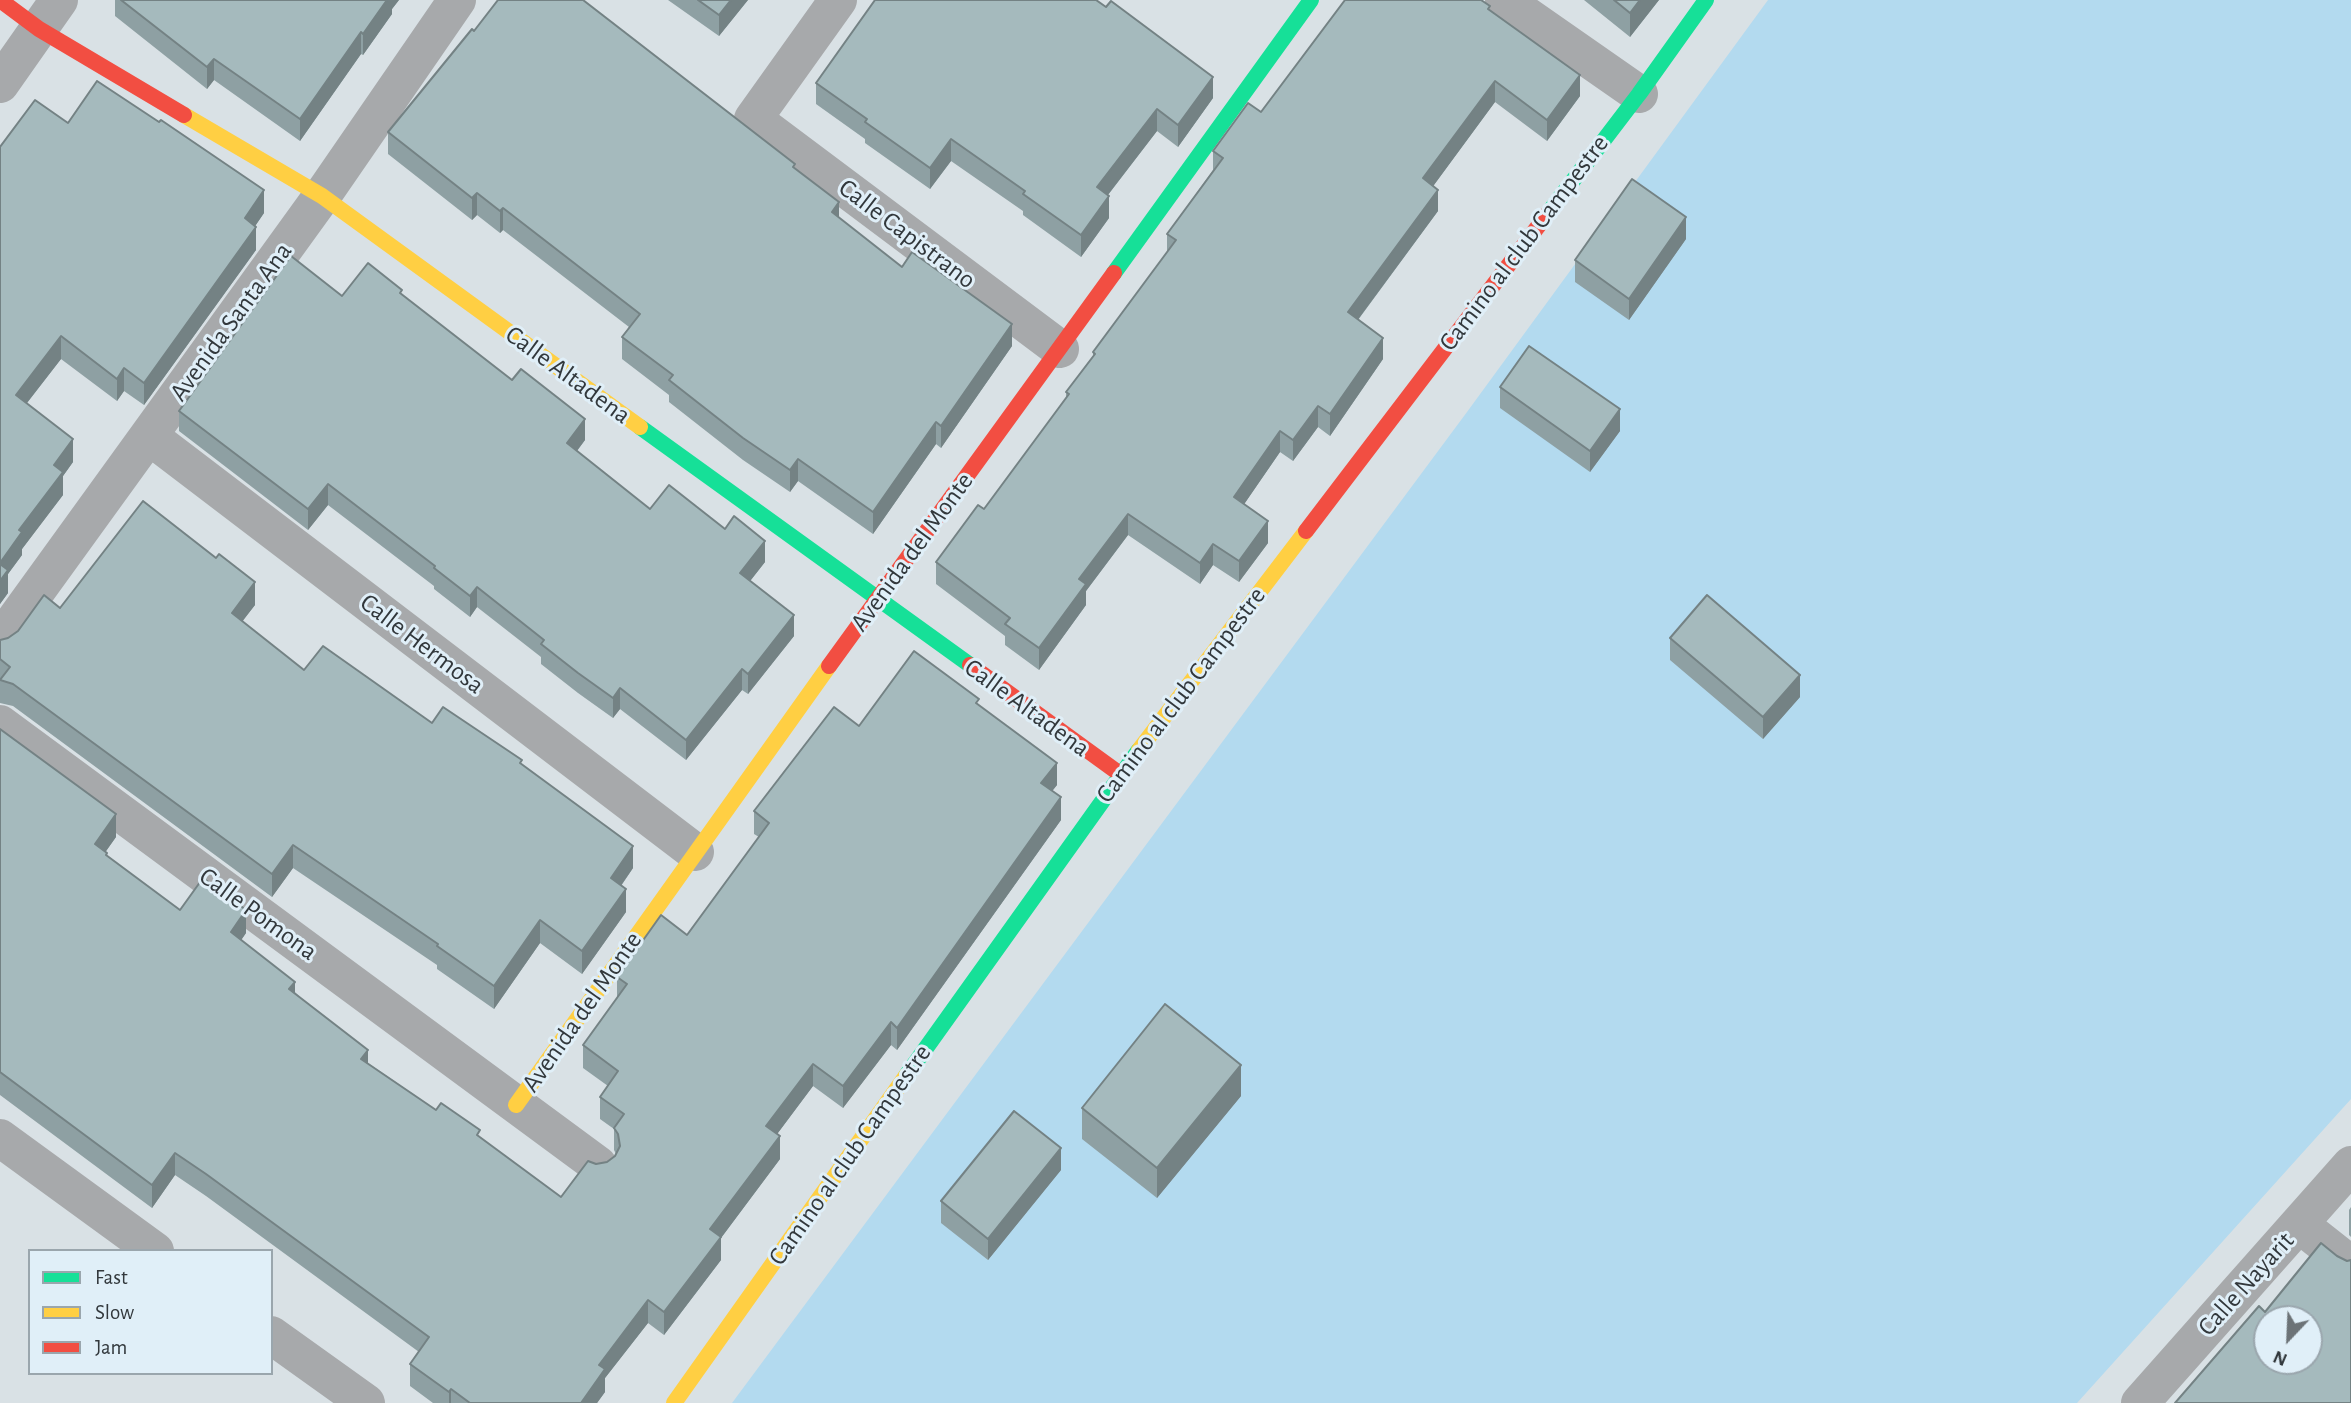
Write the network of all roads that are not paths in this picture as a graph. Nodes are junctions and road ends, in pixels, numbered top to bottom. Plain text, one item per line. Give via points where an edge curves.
1 (0, 0) edge
2 (457, 0) edge
3 (838, 0) edge
4 (1311, 0) edge
5 (1504, 0) edge
6 (1706, 0) edge
7 (49, 15) edge
8 (0, 84) edge
9 (1639, 94) junction
10 (322, 196) junction
11 (1060, 349) junction
12 (149, 436) junction
13 (877, 600) junction
14 (0, 641) edge
15 (0, 724) edge
16 (1120, 774) junction
17 (695, 852) junction
18 (516, 1105) junction
19 (0, 1138) edge
20 (598, 1165) edge
21 (2351, 1165) edge
22 (2300, 1224) junction
23 (152, 1249) edge
24 (2351, 1265) edge
25 (273, 1336) edge
26 (366, 1403) edge
27 (674, 1403) edge
28 (2140, 1403) edge

1 - 7 street, Calle Altadena
2 - 10 street, Avenida Santa Ana
3 - 11 street, Calle Capistrano via 753,119
4 - 11 street, Avenida del Monte
5 - 9 street
6 - 9 street, Camino al club Campestre
7 - 8 street
7 - 10 street, Calle Altadena
9 - 16 street, Camino al club Campestre
10 - 12 street, Avenida Santa Ana
10 - 13 street, Calle Altadena
11 - 13 street, Avenida del Monte
12 - 14 street, Avenida Santa Ana
12 - 17 street, Calle Hermosa
13 - 16 street, Calle Altadena
13 - 17 street, Avenida del Monte
15 - 18 street, Calle Pomona
16 - 27 street, Camino al club Campestre
17 - 18 street, Avenida del Monte
18 - 20 street, Calle Pomona
19 - 23 street
21 - 22 street, Calle Nayarit
22 - 24 street
22 - 28 street, Calle Nayarit
25 - 26 street

